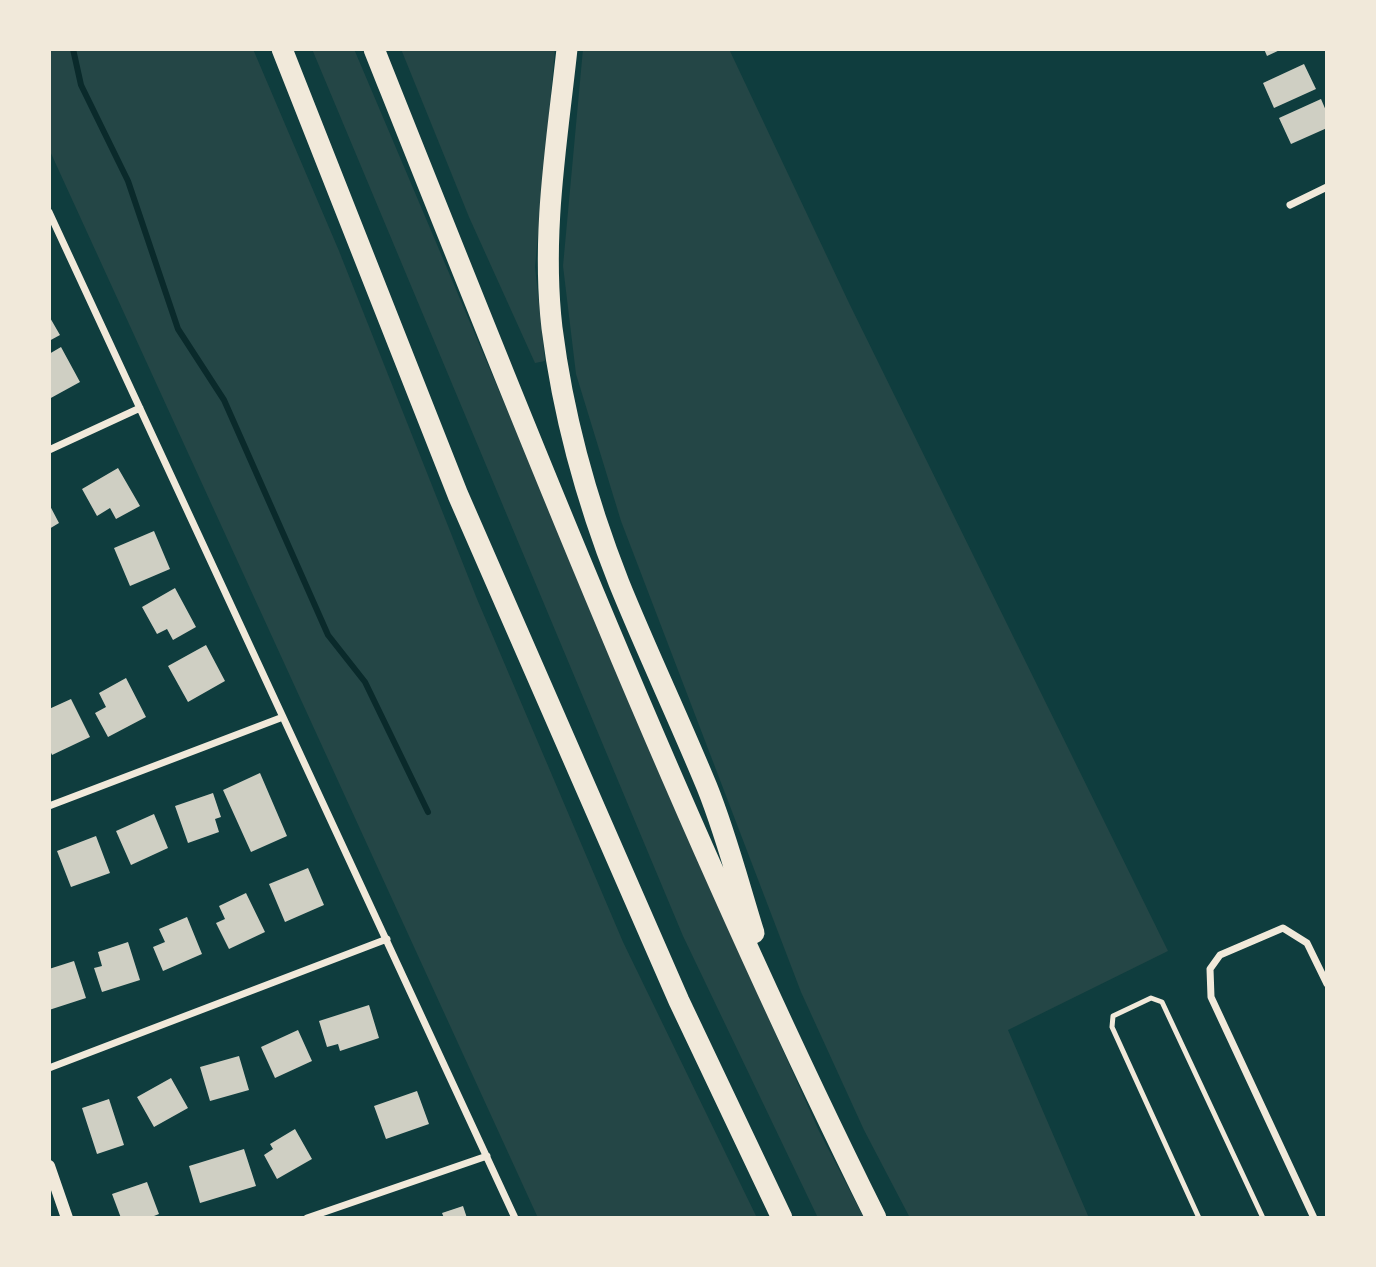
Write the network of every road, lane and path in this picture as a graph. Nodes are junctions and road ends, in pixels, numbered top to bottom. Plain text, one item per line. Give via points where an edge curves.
1 (282, 49) edge
2 (374, 49) edge
3 (567, 49) edge
4 (1327, 187) edge
5 (1290, 205) dead end
6 (49, 212) edge
7 (140, 408) junction
8 (49, 450) edge
9 (283, 717) junction
10 (49, 806) edge
11 (387, 939) junction
12 (1327, 984) edge
13 (785, 1029) junction
14 (49, 1068) edge
15 (487, 1156) junction
16 (49, 1166) edge
17 (67, 1218) edge
18 (307, 1218) edge
19 (515, 1218) edge
20 (782, 1218) edge
21 (876, 1218) edge
22 (1199, 1218) edge
23 (1263, 1218) edge
24 (1314, 1218) edge

1 - 20 highway via 469,521 678,1001
2 - 13 highway via 542,472
3 - 13 highway via 548,234 552,328 570,425 619,583 708,791
4 - 5 street
6 - 7 street
7 - 8 street
7 - 9 street
9 - 10 street
9 - 11 street
11 - 14 street
11 - 15 street
12 - 24 street via 1307,943 1283,928 1220,954 1210,969 1210,997
13 - 21 highway
15 - 18 street
15 - 19 street
16 - 17 street
22 - 23 lane via 1112,1027 1113,1016 1151,998 1162,1002

